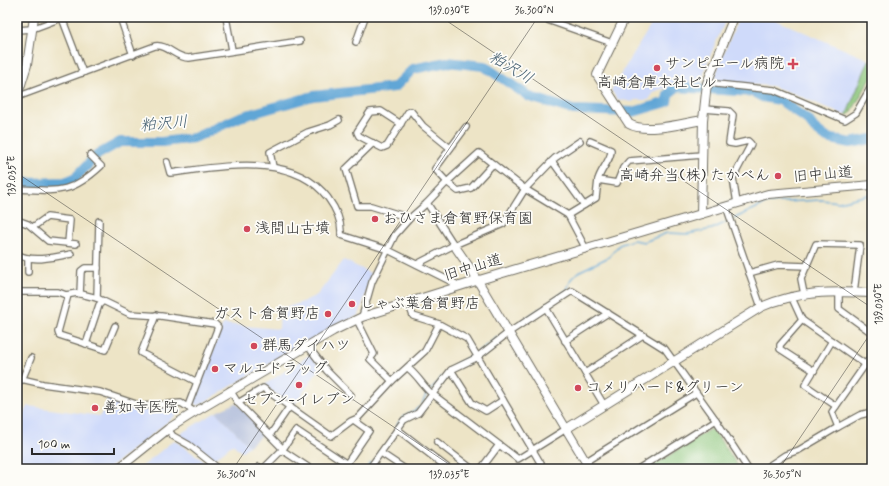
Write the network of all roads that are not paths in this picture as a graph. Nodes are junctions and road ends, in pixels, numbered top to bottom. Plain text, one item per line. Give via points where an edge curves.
1 (34, 17) edge
2 (63, 17) edge
3 (120, 17) edge
4 (226, 17) edge
5 (365, 17) edge
6 (539, 17) edge
7 (625, 17) edge
8 (734, 17) edge
9 (32, 29) junction
10 (17, 30) edge
11 (300, 40) dead end
12 (356, 42) dead end
13 (612, 42) junction
14 (232, 50) junction
15 (133, 55) junction
16 (83, 73) junction
17 (872, 85) edge
18 (706, 88) junction
19 (17, 97) edge
20 (704, 109) junction
21 (339, 120) dead end
22 (703, 120) junction
23 (401, 124) junction
24 (466, 127) dead end
25 (580, 141) dead end
26 (590, 141) dead end
27 (373, 143) junction
28 (450, 148) junction
29 (90, 155) dead end
30 (702, 155) junction
31 (552, 161) junction
32 (167, 162) dead end
33 (493, 164) junction
34 (273, 168) junction
35 (598, 180) junction
36 (447, 182) junction
37 (872, 185) edge
38 (17, 189) edge
39 (524, 189) junction
40 (427, 203) junction
41 (737, 203) junction
42 (584, 205) junction
43 (726, 206) junction
44 (701, 214) junction
45 (568, 215) junction
46 (410, 218) junction
47 (17, 220) edge
48 (99, 220) dead end
49 (33, 227) junction
50 (68, 243) junction
51 (76, 244) dead end
52 (454, 245) junction
53 (586, 249) junction
54 (388, 250) junction
55 (17, 254) edge
56 (71, 254) dead end
57 (28, 258) junction
58 (417, 264) junction
59 (806, 266) junction
60 (98, 268) junction
61 (28, 272) dead end
62 (749, 273) junction
63 (476, 281) junction
64 (460, 286) junction
65 (17, 292) edge
66 (839, 292) junction
67 (854, 292) junction
68 (872, 293) edge
69 (68, 294) junction
70 (80, 294) junction
71 (804, 294) junction
72 (791, 296) junction
73 (100, 299) junction
74 (408, 302) junction
75 (761, 307) junction
76 (546, 308) junction
77 (608, 313) junction
78 (156, 315) junction
79 (360, 318) junction
80 (802, 320) junction
81 (439, 324) junction
82 (115, 326) dead end
83 (508, 333) junction
84 (872, 333) edge
85 (644, 335) junction
86 (566, 341) junction
87 (832, 341) junction
88 (86, 344) junction
89 (307, 345) junction
90 (872, 355) edge
91 (31, 358) dead end
92 (476, 358) junction
93 (674, 361) junction
94 (865, 364) junction
95 (408, 368) junction
96 (872, 369) edge
97 (451, 370) junction
98 (814, 371) junction
99 (585, 373) junction
100 (18, 379) edge
101 (392, 381) junction
102 (197, 382) junction
103 (230, 390) junction
104 (432, 393) junction
105 (696, 393) junction
106 (351, 395) dead end
107 (503, 400) junction
108 (238, 402) junction
109 (604, 405) junction
110 (290, 406) junction
111 (836, 406) junction
112 (191, 409) junction
113 (872, 412) edge
114 (716, 420) junction
115 (354, 421) junction
116 (838, 427) junction
117 (168, 429) junction
118 (397, 429) junction
119 (566, 429) junction
120 (270, 435) junction
121 (437, 442) dead end
122 (499, 445) junction
123 (282, 449) junction
124 (533, 450) junction
125 (381, 453) junction
126 (345, 466) edge
127 (588, 466) edge
128 (262, 468) edge
129 (118, 469) edge
130 (220, 469) edge
131 (311, 469) edge
132 (369, 469) edge
133 (405, 469) edge
134 (449, 469) edge
135 (472, 469) edge
136 (481, 469) edge
137 (544, 469) edge
138 (638, 469) edge
139 (748, 469) edge
140 (764, 469) edge

1 - 9 street
2 - 9 street
2 - 16 street
3 - 15 street
4 - 14 street
5 - 12 street
6 - 13 street
7 - 13 street
8 - 18 street
9 - 10 street
9 - 19 street via 27,65
11 - 14 street
13 - 22 street via 597,75 629,124 651,129
14 - 15 street via 184,58 159,46
15 - 16 street
16 - 19 street
17 - 18 street via 856,113 845,120 774,90
18 - 20 street
20 - 22 street
20 - 41 street via 729,111 733,115 729,143 748,141 750,144 733,178
21 - 34 street via 270,152
22 - 30 street
23 - 27 street via 387,146 382,148
23 - 27 street via 380,111 370,112 357,132 359,136
23 - 28 street via 411,111 423,126
24 - 28 street
25 - 31 street
26 - 35 street via 611,150
27 - 46 street via 346,169 357,206 370,206
28 - 36 street via 435,169
29 - 38 street via 101,166 75,186 58,191
30 - 35 street via 629,161 617,183
30 - 44 street
31 - 39 street
31 - 42 street
32 - 34 street via 170,173 244,165
33 - 36 street via 471,188 458,191
33 - 36 street via 479,153
33 - 39 street
34 - 54 street via 305,178 323,192 338,216 341,235
35 - 42 street via 596,198
36 - 40 street
37 - 41 street, 旧中山道 via 768,194
39 - 45 street
39 - 52 street via 503,224
40 - 46 street
40 - 52 street
41 - 43 street, 旧中山道
42 - 45 street
43 - 44 street, 旧中山道
43 - 62 street
44 - 53 street, 旧中山道
45 - 53 street
46 - 54 street via 395,235
47 - 49 street
48 - 60 street
49 - 50 street via 48,241
49 - 50 street via 47,217 70,220
50 - 51 street
52 - 58 street
52 - 63 street
53 - 63 street, 旧中山道
54 - 58 street
54 - 79 street via 372,282
55 - 57 street
56 - 57 street
57 - 61 street
58 - 64 street
59 - 62 street via 778,264
59 - 67 street via 816,244 860,245
59 - 71 street via 801,279
60 - 70 street via 85,268 81,271
60 - 73 street
62 - 75 street
63 - 64 street, 旧中山道
63 - 83 street
64 - 74 street, 旧中山道
65 - 69 street
66 - 67 street
66 - 71 street
66 - 84 street via 839,309
67 - 68 street
69 - 70 street
69 - 88 street via 59,335
70 - 73 street
71 - 72 street
72 - 75 street
72 - 80 street
73 - 78 street via 130,314
73 - 88 street
74 - 79 street, 旧中山道
74 - 81 street via 414,316
75 - 93 street
76 - 77 street via 572,291
76 - 83 street
76 - 86 street
77 - 85 street
77 - 86 street
78 - 102 street via 141,353
78 - 102 street via 202,321 218,327
79 - 89 street, 旧中山道
79 - 101 street via 374,354 370,359
80 - 87 street
80 - 98 street via 780,345 780,349
81 - 92 street via 466,339
81 - 95 street via 425,351
82 - 88 street via 105,350
83 - 92 street
83 - 119 street
85 - 93 street via 665,349
85 - 99 street
86 - 99 street
87 - 94 street
87 - 98 street
89 - 103 street, 旧中山道
89 - 106 street via 326,371
90 - 94 street
91 - 100 street
92 - 97 street
92 - 107 street
93 - 105 street
93 - 109 street
94 - 96 street
94 - 111 street
95 - 101 street
95 - 104 street
97 - 104 street
97 - 107 street via 472,402 486,410
98 - 111 street via 805,385
99 - 109 street
100 - 112 street via 100,392 142,406 181,403
101 - 115 street
102 - 112 street
103 - 108 street
103 - 112 street, 旧中山道
104 - 118 street via 418,413 404,420
104 - 122 street
105 - 114 street
105 - 127 street
107 - 124 street
108 - 110 street via 264,388
108 - 120 street
109 - 119 street
110 - 115 street via 331,436
110 - 120 street
111 - 116 street via 832,412
112 - 117 street, 旧中山道
113 - 116 street via 860,415
114 - 138 street
114 - 139 street
115 - 126 street via 368,431
116 - 140 street
117 - 129 street, 旧中山道
117 - 130 street
118 - 125 street
118 - 134 street
119 - 124 street
119 - 127 street
120 - 123 street
121 - 135 street
122 - 124 street via 518,459
122 - 136 street
123 - 126 street via 296,430
123 - 128 street
123 - 131 street
124 - 137 street
125 - 132 street
125 - 133 street

